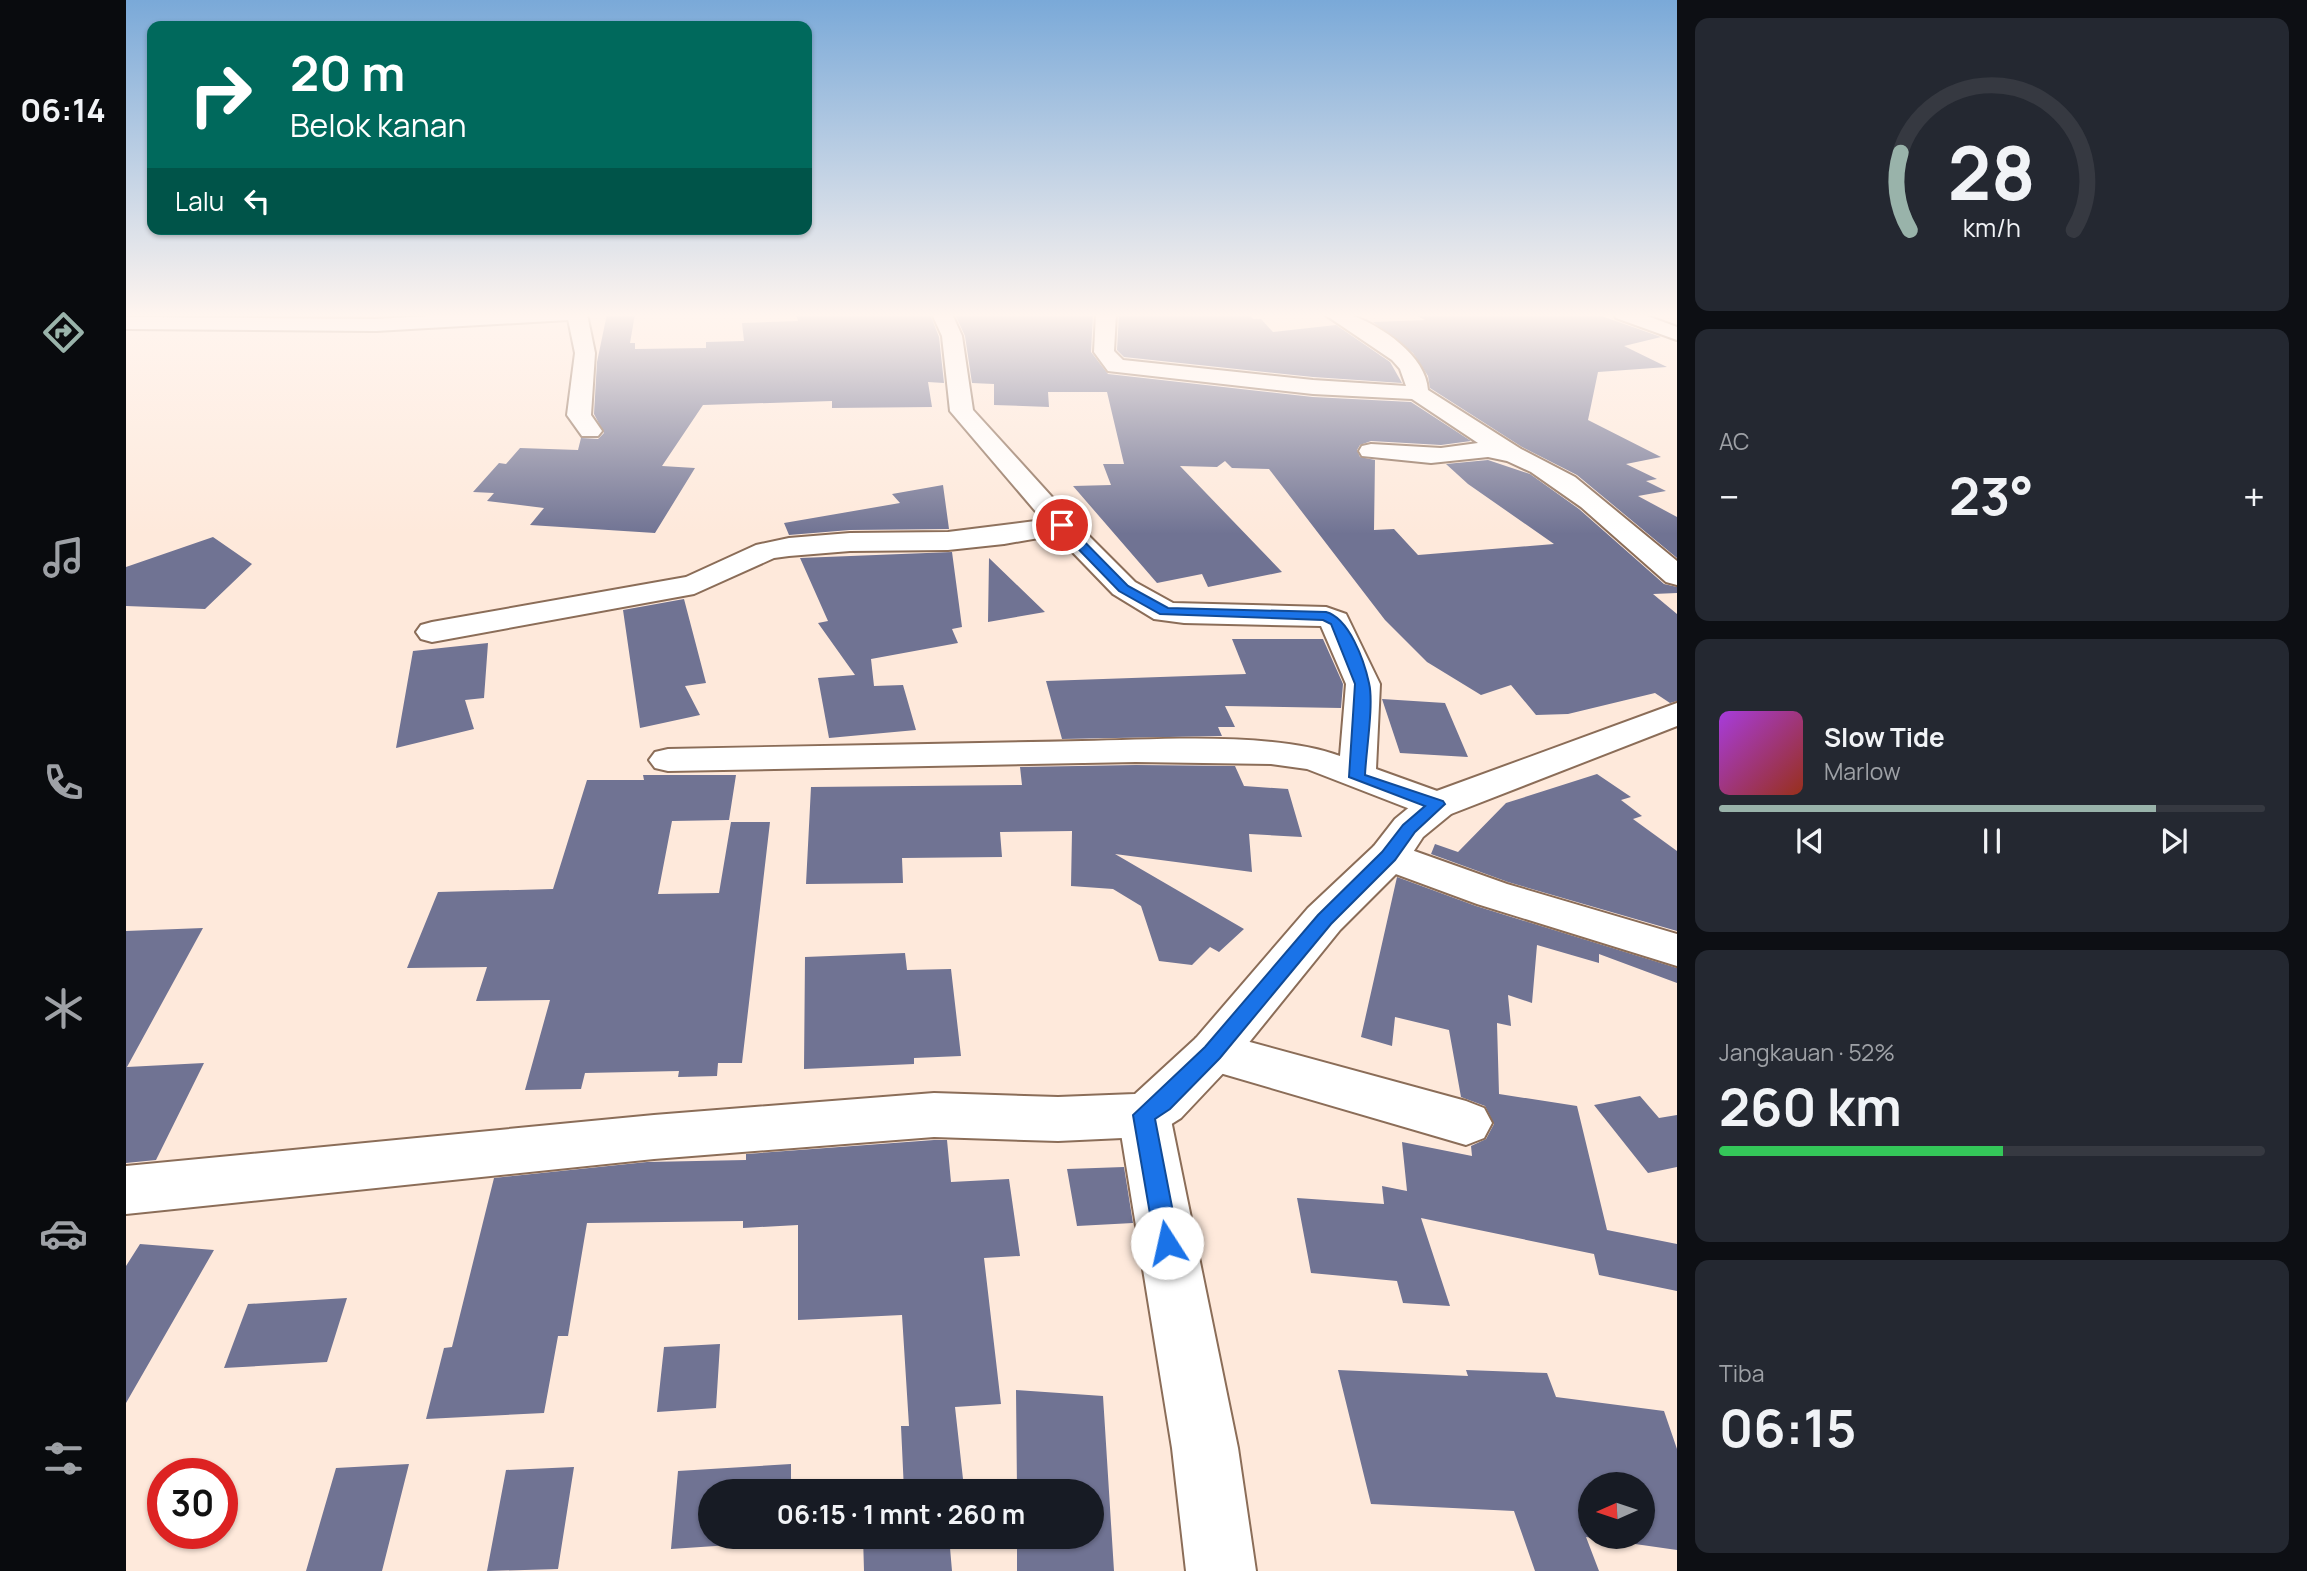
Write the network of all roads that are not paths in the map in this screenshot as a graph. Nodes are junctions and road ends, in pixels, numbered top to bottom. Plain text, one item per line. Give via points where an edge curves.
1 (582, 387) edge
2 (959, 387) edge
3 (1318, 387) edge
4 (1418, 387) edge
5 (1417, 393) junction
6 (590, 431) dead end
7 (1371, 451) dead end
8 (1513, 454) junction
9 (1062, 525) junction
10 (1677, 576) edge
11 (432, 632) dead end
12 (1677, 714) edge
13 (668, 760) dead end
14 (1357, 777) junction
15 (1437, 804) junction
16 (1388, 856) junction
17 (1677, 950) edge
18 (1213, 1052) junction
19 (1144, 1115) junction
20 (1466, 1123) dead end
21 (126, 1190) edge
22 (1221, 1571) edge

1 - 6 street via 579,415
2 - 9 street via 962,411
3 - 5 street
4 - 5 street
5 - 8 street
7 - 8 street via 1448,455 1493,450
8 - 10 street via 1551,472
9 - 11 street via 948,541 789,547 757,555 694,585
9 - 14 street via 1124,588 1165,612 1326,616 1335,621 1363,684
12 - 15 street
13 - 14 street via 1136,751 1271,753 1314,759
14 - 15 street
15 - 16 street via 1409,828
16 - 17 street via 1492,894
16 - 18 street via 1324,919
18 - 19 street
18 - 20 street
19 - 21 street via 1058,1119 934,1115 654,1137
19 - 22 street via 1205,1448

